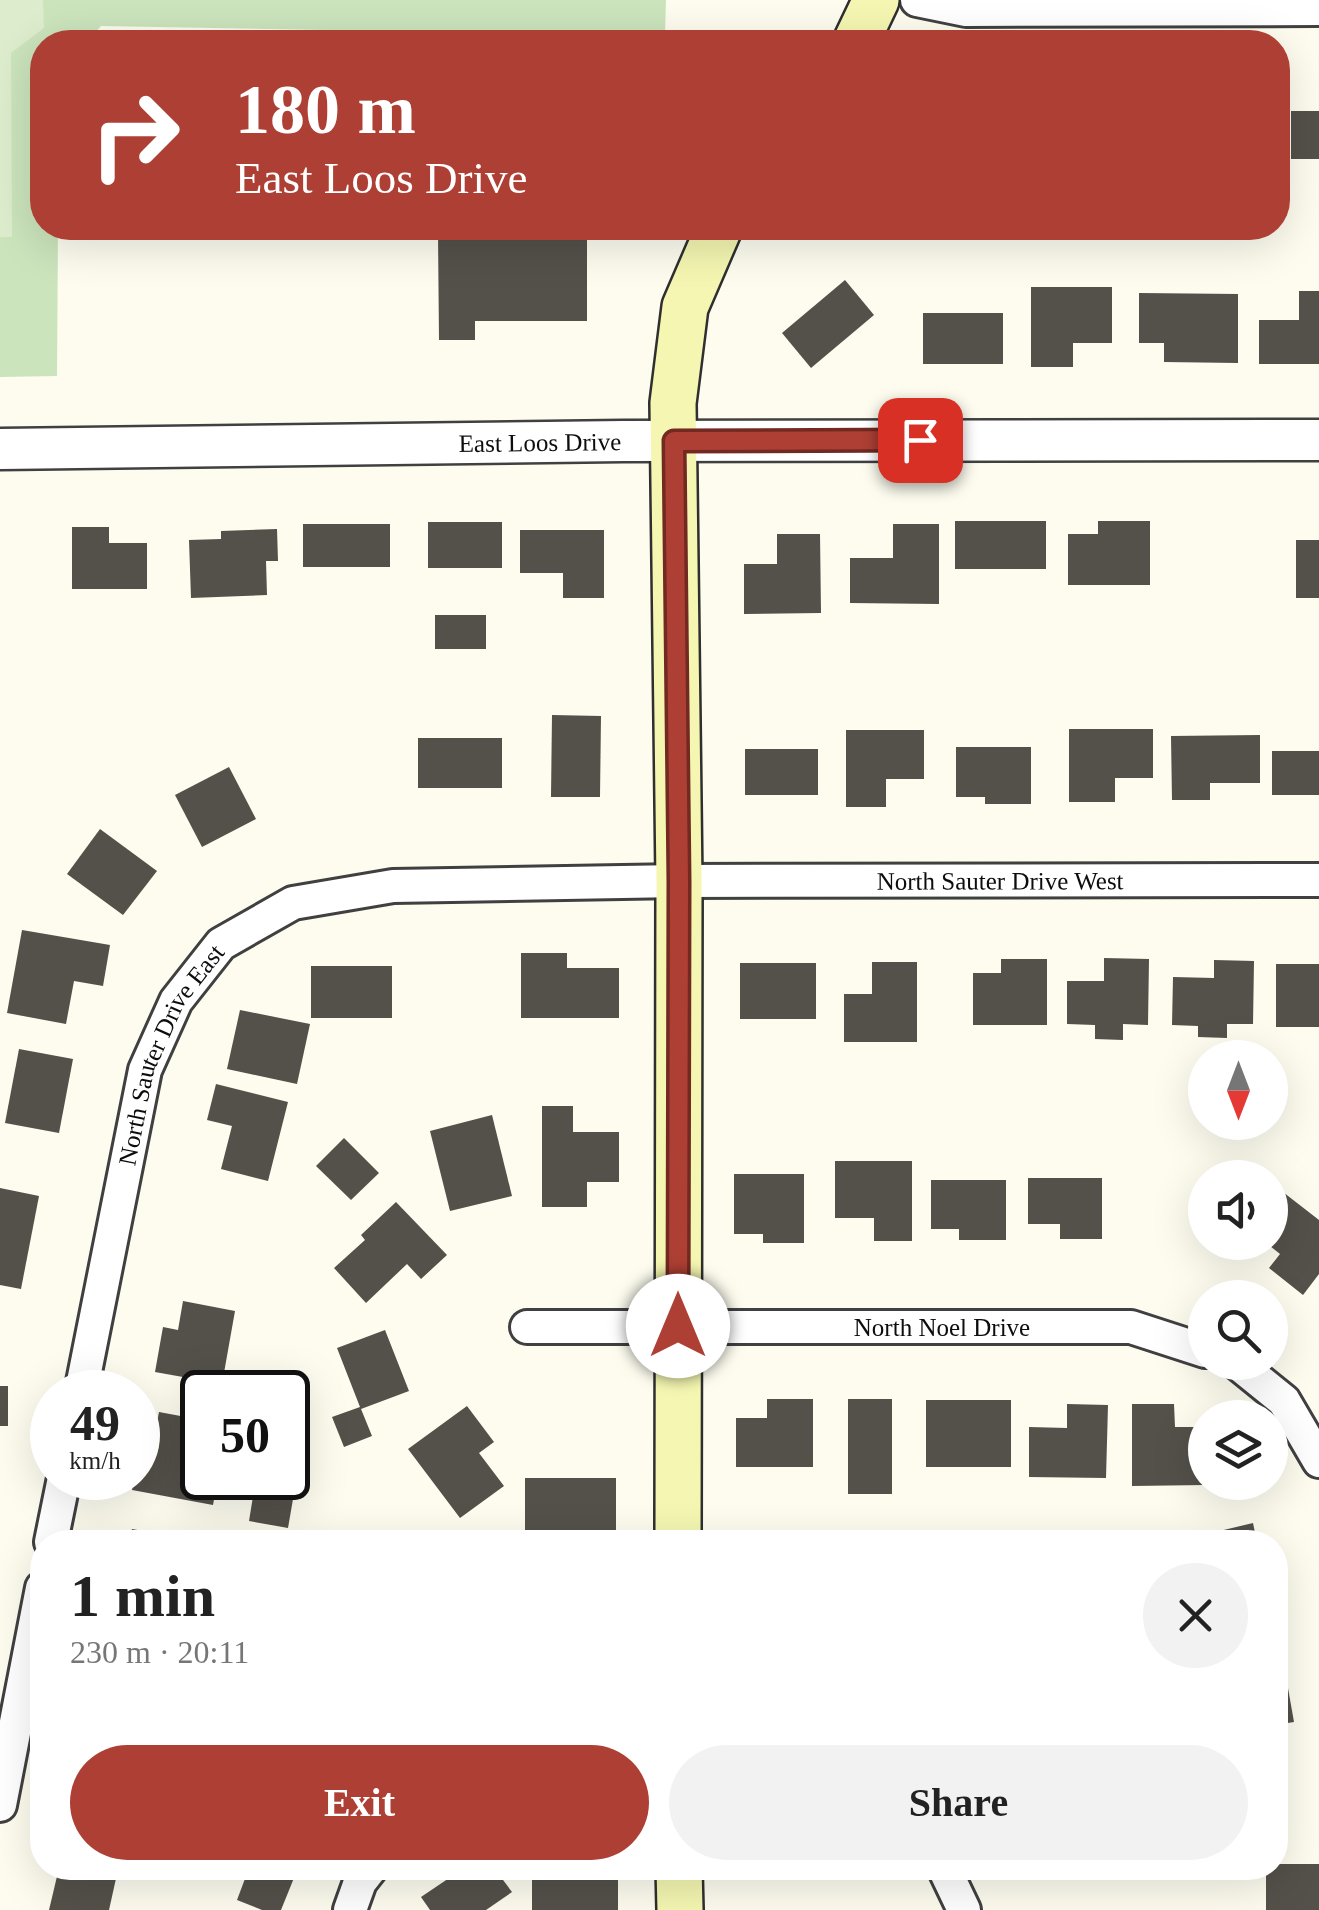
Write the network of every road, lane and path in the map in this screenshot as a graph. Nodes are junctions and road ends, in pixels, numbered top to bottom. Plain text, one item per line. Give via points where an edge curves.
1 (876, 0) edge
2 (917, 0) edge
3 (1319, 10) edge
4 (862, 30) edge
5 (713, 240) edge
6 (1319, 440) edge
7 (674, 441) junction
8 (0, 449) edge
9 (1319, 880) edge
10 (679, 882) junction
11 (527, 1326) dead end
12 (678, 1326) junction
13 (1188, 1345) edge
14 (85, 1370) edge
15 (1258, 1380) edge
16 (1319, 1461) edge
17 (60, 1500) edge
18 (53, 1530) edge
19 (678, 1530) edge
20 (30, 1650) edge
21 (0, 1805) edge
22 (362, 1880) edge
23 (679, 1880) edge
24 (950, 1880) edge
25 (350, 1910) edge
26 (680, 1910) edge
27 (964, 1910) edge

1 - 4 main road
2 - 3 street via 966,10
5 - 7 main road via 685,308
6 - 7 street, East Loos Drive
7 - 8 street, East Loos Drive
7 - 10 main road
9 - 10 street, North Sauter Drive West
10 - 12 main road
10 - 14 street, North Sauter Drive East via 393,886 293,903 221,944 176,1001 145,1070
11 - 12 street, North Noel Drive
12 - 13 street, North Noel Drive via 1131,1327
12 - 19 main road
15 - 16 street via 1284,1401
17 - 18 street
20 - 21 street
22 - 25 street
23 - 26 main road
24 - 27 street

